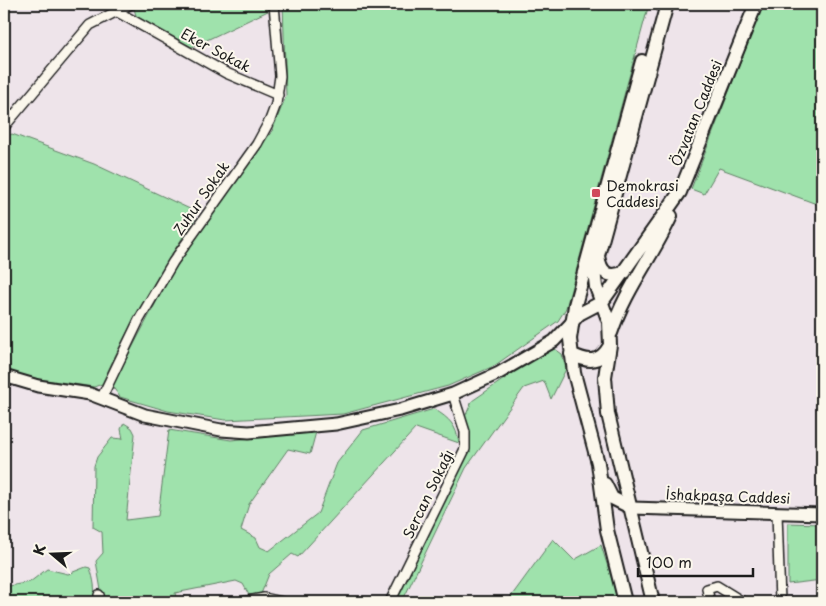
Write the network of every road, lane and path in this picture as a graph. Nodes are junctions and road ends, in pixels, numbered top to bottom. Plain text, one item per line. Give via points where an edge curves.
1 (131, 4) edge
2 (274, 4) edge
3 (658, 4) edge
4 (667, 4) edge
5 (756, 4) edge
6 (116, 11) junction
7 (278, 95) junction
8 (4, 127) edge
9 (680, 192) junction
10 (598, 254) junction
11 (625, 272) junction
12 (602, 302) junction
13 (588, 310) junction
14 (572, 322) junction
15 (609, 322) junction
16 (554, 341) junction
17 (610, 341) junction
18 (571, 354) junction
19 (4, 376) edge
20 (453, 394) junction
21 (102, 397) junction
22 (598, 463) junction
23 (632, 508) junction
24 (777, 513) junction
25 (822, 514) edge
26 (242, 602) edge
27 (282, 602) edge
28 (390, 602) edge
29 (625, 602) edge
30 (653, 602) edge
31 (710, 602) edge
32 (743, 602) edge
33 (780, 602) edge

1 - 6 street
2 - 7 street, Zuhur Sokak via 280,76
3 - 14 main road
4 - 10 main road
5 - 9 main road, Özvatan Caddesi
6 - 7 street, Eker Sokak via 231,75
6 - 8 street via 90,25
7 - 21 street, Zuhur Sokak via 264,132 173,262 131,336
9 - 11 main road, Özvatan Caddesi
9 - 17 main road via 664,232 622,302
10 - 11 main road via 600,267 606,274 613,276
10 - 12 main road via 594,276
11 - 12 main road, Özvatan Caddesi
12 - 13 main road
12 - 15 main road
13 - 14 main road
13 - 15 main road via 602,315
14 - 16 main road
14 - 18 main road
15 - 17 main road
16 - 18 main road via 562,342
16 - 20 main road via 499,373
17 - 18 main road via 604,356 597,360
17 - 23 main road via 605,377 607,406
18 - 22 main road
19 - 21 main road via 38,386
20 - 21 main road via 336,424 249,432 174,422 145,415
20 - 28 street, Sercan Sokağı via 465,432 466,449
22 - 23 main road via 609,494
22 - 29 main road via 610,545
23 - 24 main road, İshakpaşa Caddesi
23 - 30 main road
24 - 25 main road, İshakpaşa Caddesi
24 - 33 street
26 - 27 street via 264,598
31 - 32 street via 707,589 717,586

